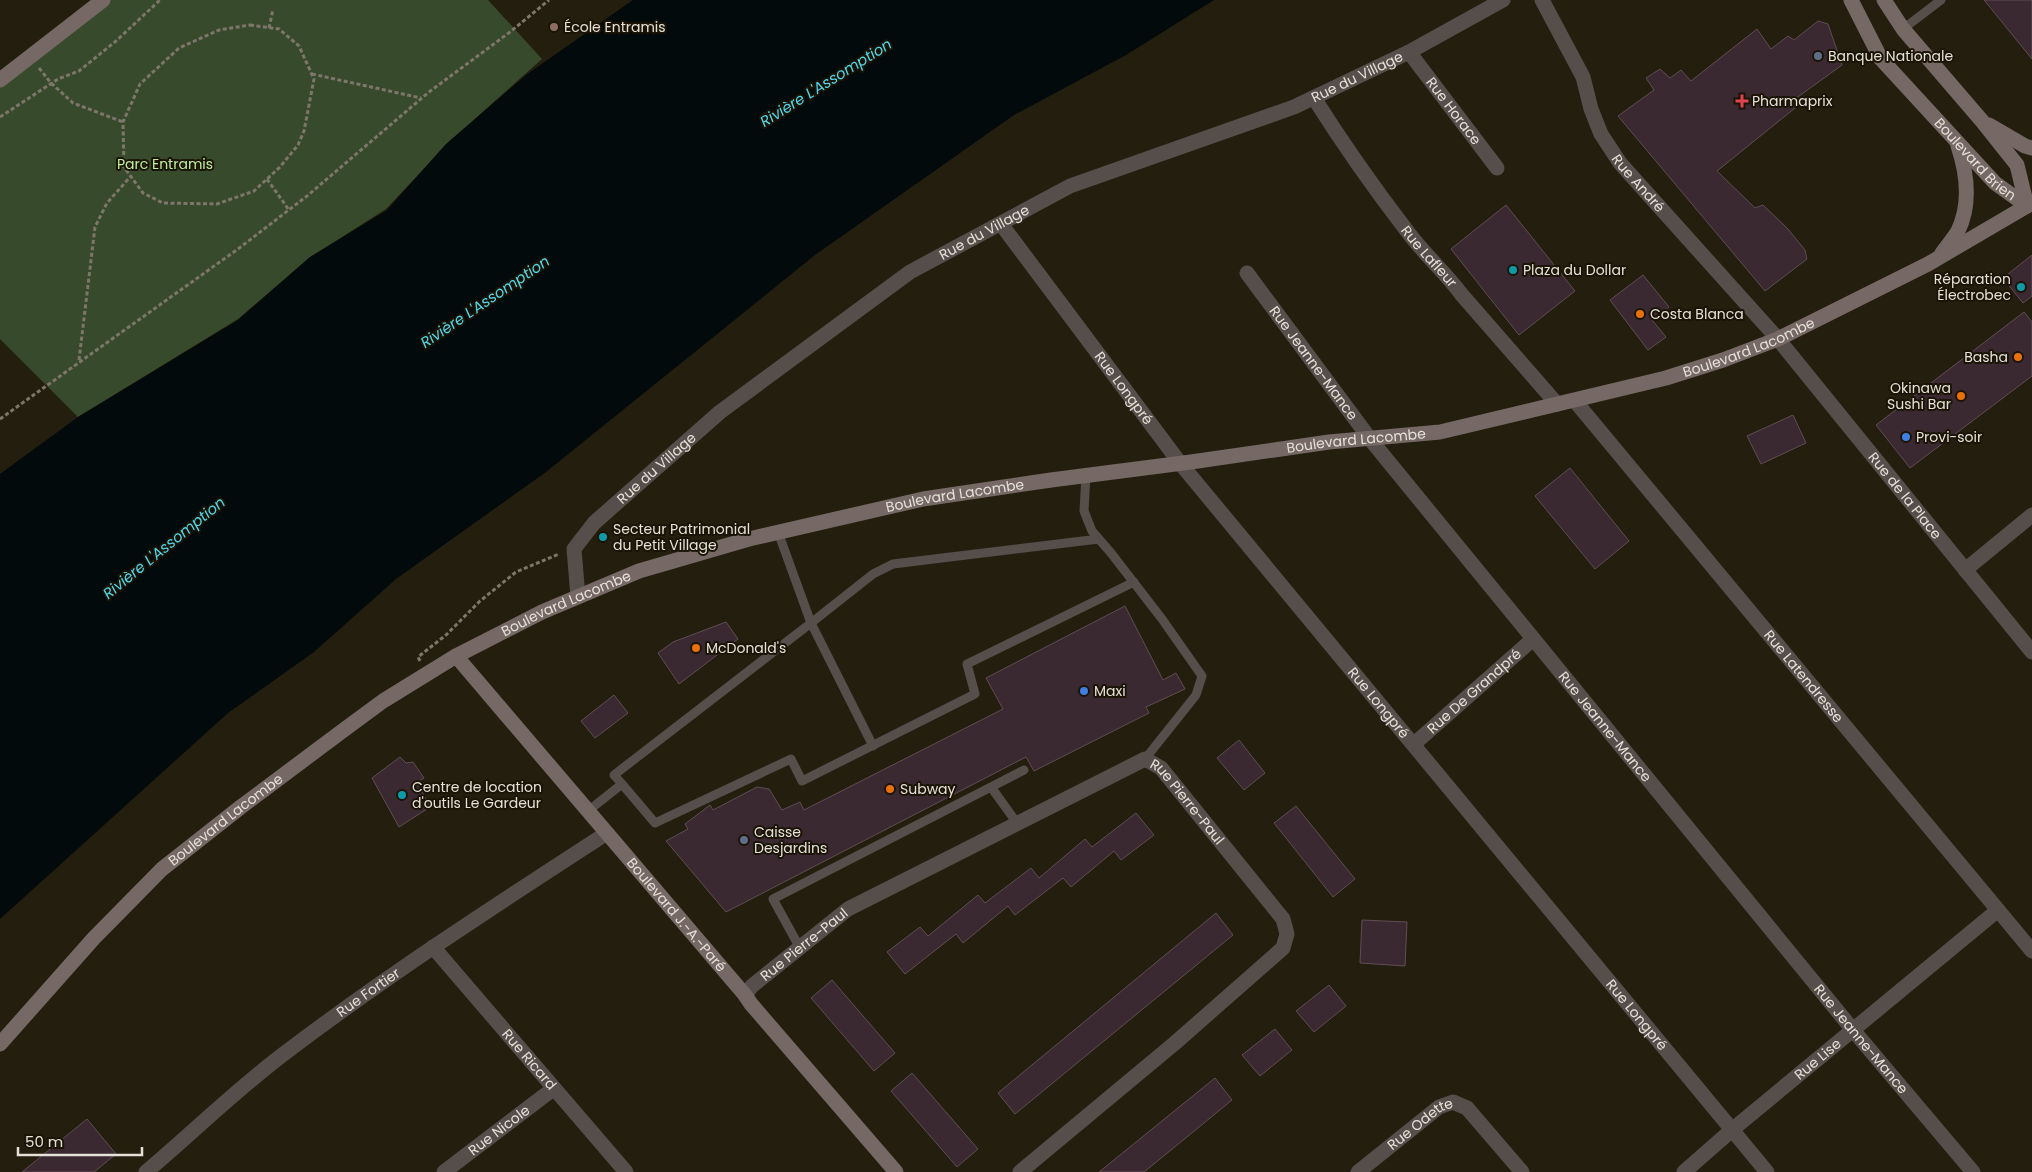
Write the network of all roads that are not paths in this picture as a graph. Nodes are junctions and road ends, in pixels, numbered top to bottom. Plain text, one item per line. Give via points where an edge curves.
1 (103, 0) edge
2 (1503, 0) edge
3 (1542, 0) edge
4 (1851, 0) edge
5 (1884, 0) edge
6 (1941, 0) edge
7 (1903, 29) junction
8 (1409, 52) junction
9 (2, 74) edge
10 (1314, 98) junction
11 (1982, 121) junction
12 (1956, 140) junction
13 (2032, 148) edge
14 (1498, 168) dead end
15 (2030, 207) edge
16 (1001, 224) junction
17 (1940, 256) junction
18 (1248, 273) dead end
19 (1778, 340) junction
20 (1575, 401) junction
21 (1557, 404) junction
22 (1370, 439) junction
23 (1180, 463) junction
24 (1086, 475) junction
25 (2032, 515) edge
26 (778, 532) junction
27 (1099, 539) junction
28 (1965, 570) junction
29 (1134, 582) junction
30 (578, 598) junction
31 (811, 623) junction
32 (1533, 639) junction
33 (2032, 652) edge
34 (456, 656) junction
35 (1414, 744) junction
36 (873, 746) junction
37 (1145, 759) junction
38 (1024, 770) dead end
39 (622, 784) junction
40 (991, 787) junction
41 (588, 811) junction
42 (1017, 824) junction
43 (607, 834) junction
44 (1998, 910) junction
45 (433, 947) junction
46 (800, 948) junction
47 (2032, 951) edge
48 (745, 995) junction
49 (1853, 1030) junction
50 (0, 1044) edge
51 (553, 1089) junction
52 (1733, 1130) junction
53 (146, 1172) edge
54 (444, 1172) edge
55 (626, 1172) edge
56 (896, 1172) edge
57 (1020, 1172) edge
58 (1358, 1172) edge
59 (1522, 1172) edge
60 (1684, 1172) edge
61 (1768, 1172) edge
62 (1973, 1172) edge

1 - 9 main road via 30,58
2 - 8 street, Rue du Village
3 - 19 street, Rue André via 1583,77 1601,134 1620,163
4 - 12 main road, Boulevard Brien via 1881,59
5 - 7 main road, Boulevard Brien
6 - 7 lane
7 - 11 main road, Boulevard Brien
8 - 10 street, Rue du Village
8 - 14 street, Rue Horace
10 - 16 street, Rue du Village via 1070,186
10 - 21 street, Rue Lafleur via 1408,233
11 - 13 main road
11 - 15 main road, Boulevard Brien via 2017,165
12 - 15 main road, Boulevard Brien via 1995,183
12 - 17 main road via 1965,165 1965,205 1958,230
15 - 17 main road, Boulevard Lacombe
16 - 23 street, Rue Longpré
16 - 30 street, Rue du Village via 910,272 720,412 594,523 574,549
17 - 19 main road, Boulevard Lacombe
18 - 22 street, Rue Jeanne-Mance
19 - 20 main road, Boulevard Lacombe via 1666,378
19 - 28 street, Rue de la Place
20 - 21 main road, Boulevard Lacombe
20 - 44 street, Rue Latendresse
21 - 22 main road, Boulevard Lacombe via 1440,432
22 - 23 main road, Boulevard Lacombe
22 - 32 street, Rue Jeanne-Mance
23 - 24 main road, Boulevard Lacombe
23 - 35 street, Rue Longpré
24 - 26 main road, Boulevard Lacombe via 923,499
24 - 27 lane via 1084,511
25 - 28 street
26 - 30 main road, Boulevard Lacombe via 639,570
26 - 31 lane
27 - 29 lane
27 - 31 lane via 894,564 873,574
28 - 33 street, Rue de la Place
29 - 36 lane via 967,664 976,694
29 - 37 lane via 1202,676 1196,695
30 - 34 main road, Boulevard Lacombe via 542,612
31 - 36 lane
31 - 39 lane via 614,774
32 - 35 street, Rue De Grandpré
32 - 49 street, Rue Jeanne-Mance
34 - 41 main road, Boulevard J.-A.-Paré
34 - 50 main road, Boulevard Lacombe via 384,701 162,869 94,938
35 - 52 street, Rue Longpré
36 - 39 lane via 802,781 791,758 654,823
37 - 42 street, Rue Pierre-Paul
37 - 57 street, Rue Pierre-Paul via 1161,768 1283,919 1288,934 1283,948
38 - 40 lane
39 - 41 lane
40 - 42 lane
40 - 46 lane via 773,899
41 - 43 main road, Boulevard J.-A.-Paré
42 - 46 street, Rue Pierre-Paul via 848,909
43 - 45 street, Rue Fortier
43 - 48 main road, Boulevard J.-A.-Paré
44 - 47 street, Rue Latendresse
44 - 49 street, Rue Lise
45 - 51 street, Rue Ricard
45 - 53 street, Rue Fortier via 280,1057
46 - 48 street, Rue Pierre-Paul
48 - 56 main road, Boulevard J.-A.-Paré
49 - 52 street, Rue Lise
49 - 62 street, Rue Jeanne-Mance
51 - 54 street, Rue Nicole
51 - 55 street, Rue Ricard
52 - 60 street, Rue Lise
52 - 61 street, Rue Longpré
58 - 59 street, Rue Odette via 1439,1107 1453,1102 1467,1108

